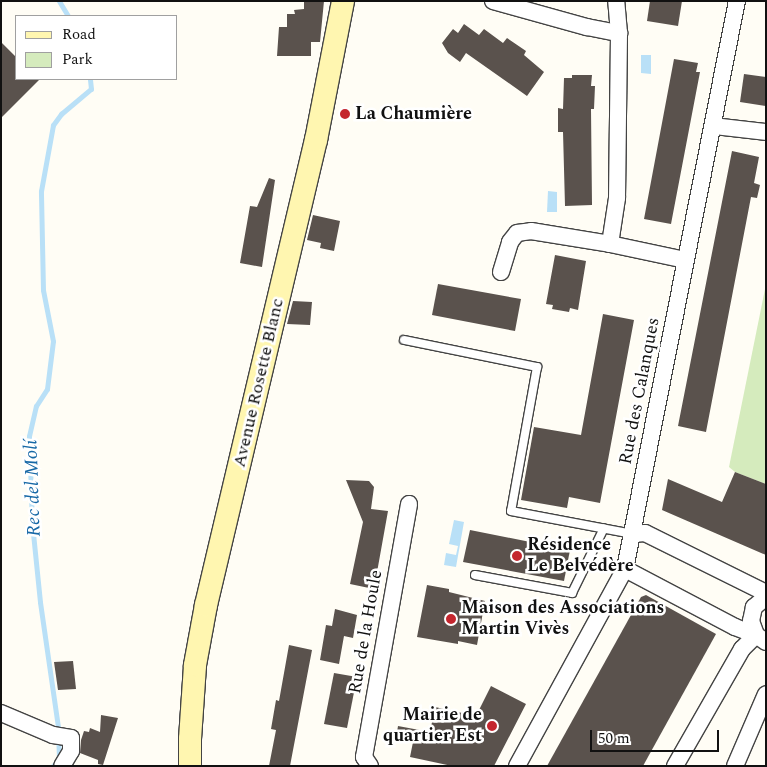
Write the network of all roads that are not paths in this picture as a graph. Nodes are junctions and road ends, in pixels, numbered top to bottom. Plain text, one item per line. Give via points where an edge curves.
1 (343, 1) edge
2 (493, 1) edge
3 (616, 1) edge
4 (736, 1) edge
5 (618, 32) junction
6 (714, 126) junction
7 (766, 132) edge
8 (610, 244) junction
9 (685, 260) junction
10 (501, 272) dead end
11 (404, 340) dead end
12 (409, 504) dead end
13 (604, 528) junction
14 (633, 534) junction
15 (625, 568) junction
16 (475, 575) dead end
17 (766, 593) edge
18 (766, 597) edge
19 (761, 638) edge
20 (766, 694) edge
21 (1, 713) edge
22 (760, 723) edge
23 (62, 766) edge
24 (190, 766) edge
25 (370, 766) edge
26 (518, 766) edge
27 (675, 766) edge
28 (735, 766) edge

1 - 24 main road, Avenue Rosette Blanc via 316,140 206,605 195,665
2 - 5 street via 587,27
3 - 5 street
4 - 6 street, Rue des Calanques
5 - 8 street via 618,198
6 - 7 street
6 - 9 street, Rue des Calanques
8 - 9 street
8 - 10 street via 531,231 517,233 510,242
9 - 14 street, Rue des Calanques
11 - 13 lane via 537,367 511,511
12 - 25 street, Rue de la Houle via 364,757
13 - 14 lane
13 - 16 lane via 572,593
14 - 15 street, Rue des Calanques
14 - 17 street via 645,534
15 - 19 street
15 - 26 street, Rue des Calanques
18 - 19 street via 759,601 751,614 752,628
19 - 27 street via 742,650
20 - 22 street
21 - 23 street via 71,738 71,751
22 - 28 street

